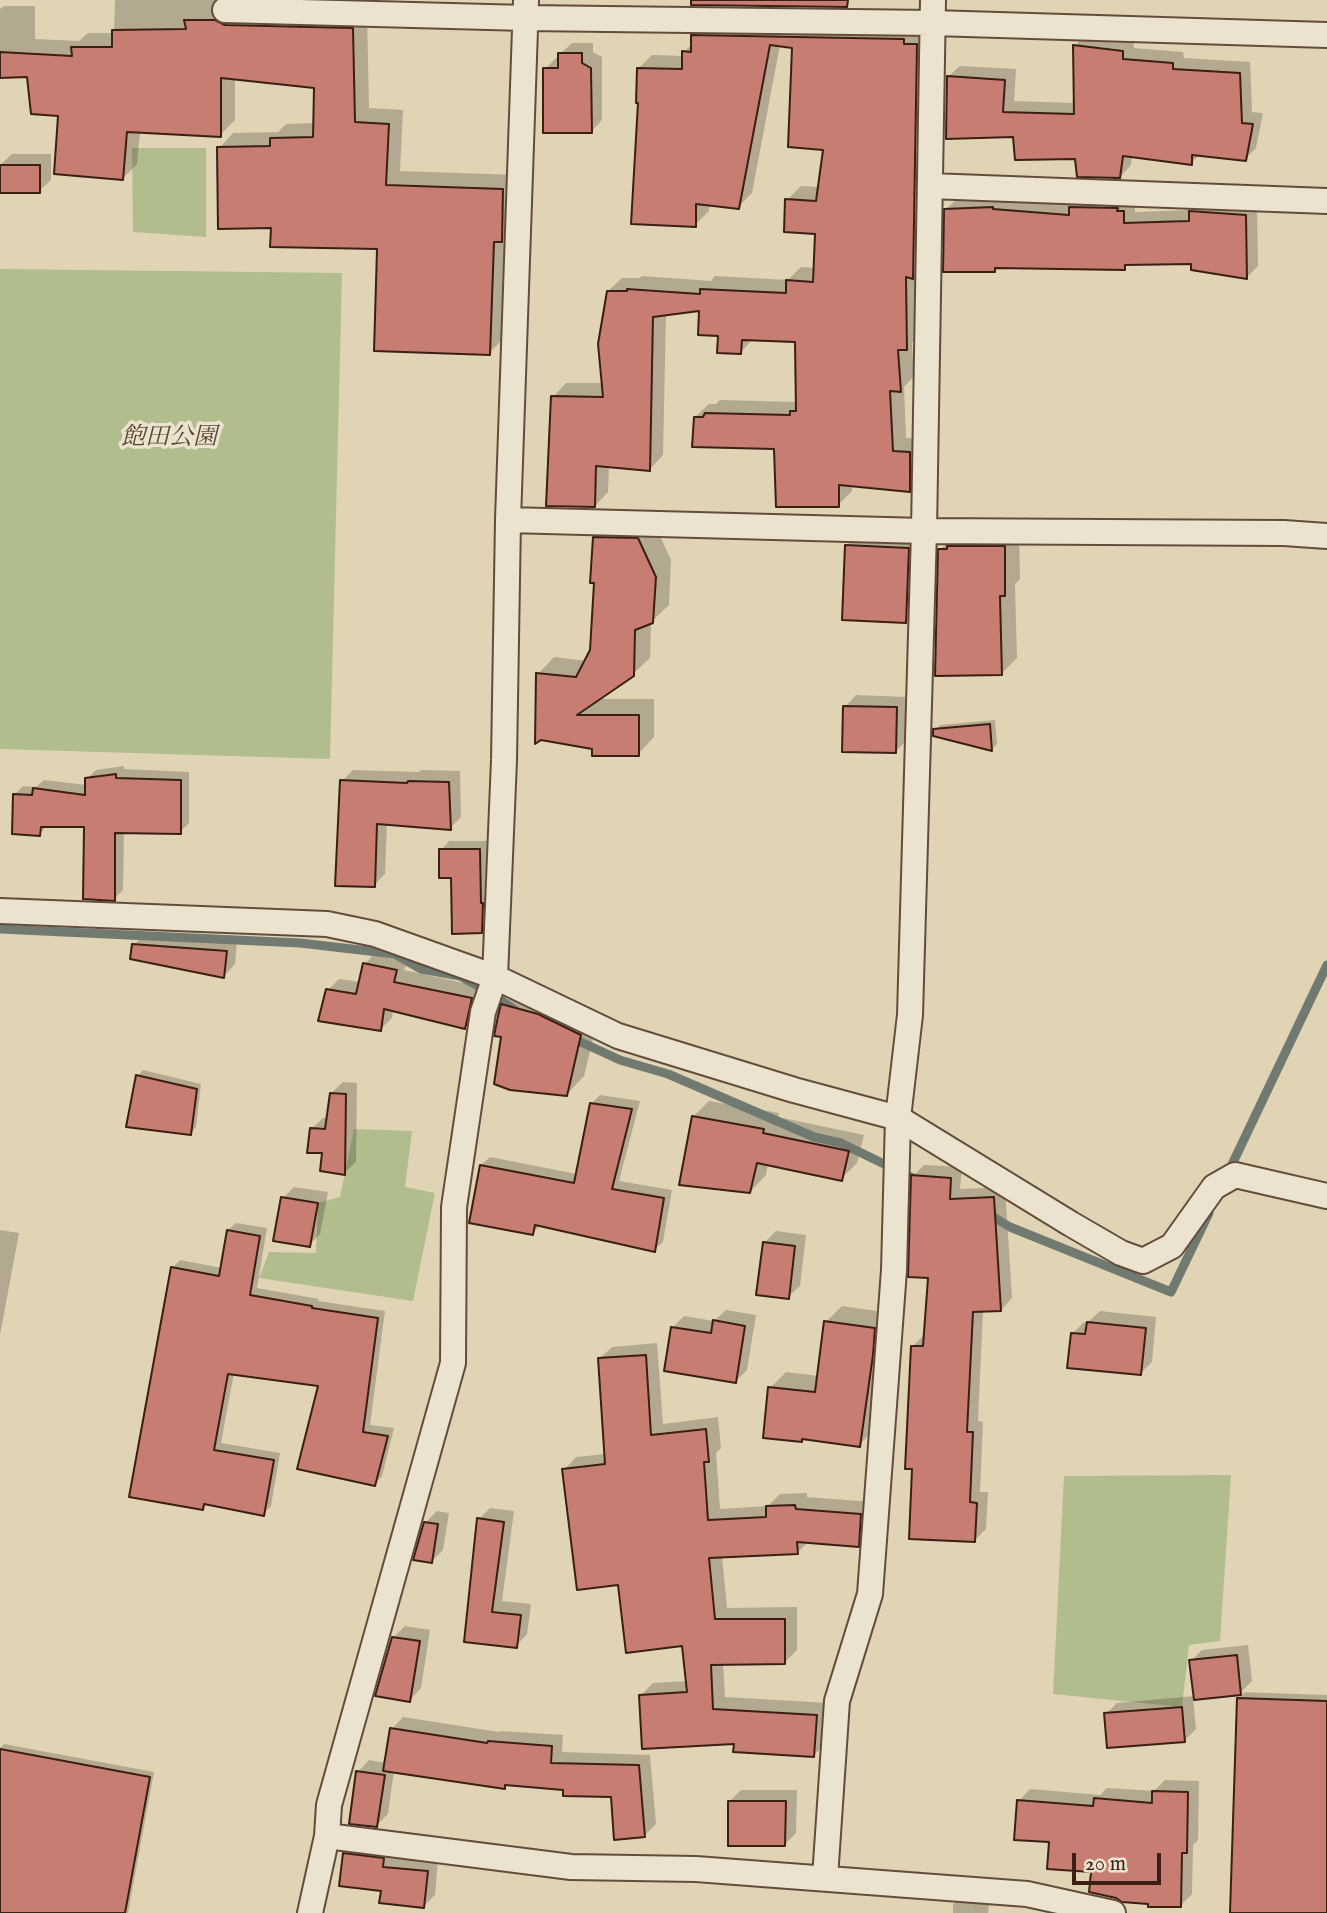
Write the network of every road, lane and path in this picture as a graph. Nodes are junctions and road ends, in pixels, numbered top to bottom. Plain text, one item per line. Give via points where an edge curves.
1 (526, 9) edge
2 (225, 10) dead end
3 (933, 12) edge
4 (1327, 35) edge
5 (930, 186) junction
6 (1327, 201) edge
7 (508, 520) junction
8 (924, 531) junction
9 (1327, 536) edge
10 (0, 911) edge
11 (495, 977) junction
12 (898, 1118) junction
13 (1327, 1196) edge
14 (327, 1836) junction
15 (825, 1878) junction
16 (310, 1913) edge
17 (1113, 1913) edge

1 - 2 street
1 - 3 street
1 - 7 street
3 - 4 street
3 - 5 street
5 - 6 street
5 - 8 street
7 - 8 street
7 - 11 street
8 - 9 street
8 - 12 street via 910,1015
10 - 11 street via 327,924 375,934
11 - 12 street via 618,1036
11 - 14 street via 483,1012 454,1207 453,1363 329,1805
12 - 13 street via 1071,1224 1143,1261 1172,1246 1214,1187 1235,1175
12 - 15 street via 894,1270 870,1594 837,1701
14 - 15 street via 571,1867
14 - 16 street
15 - 17 street via 1027,1894

